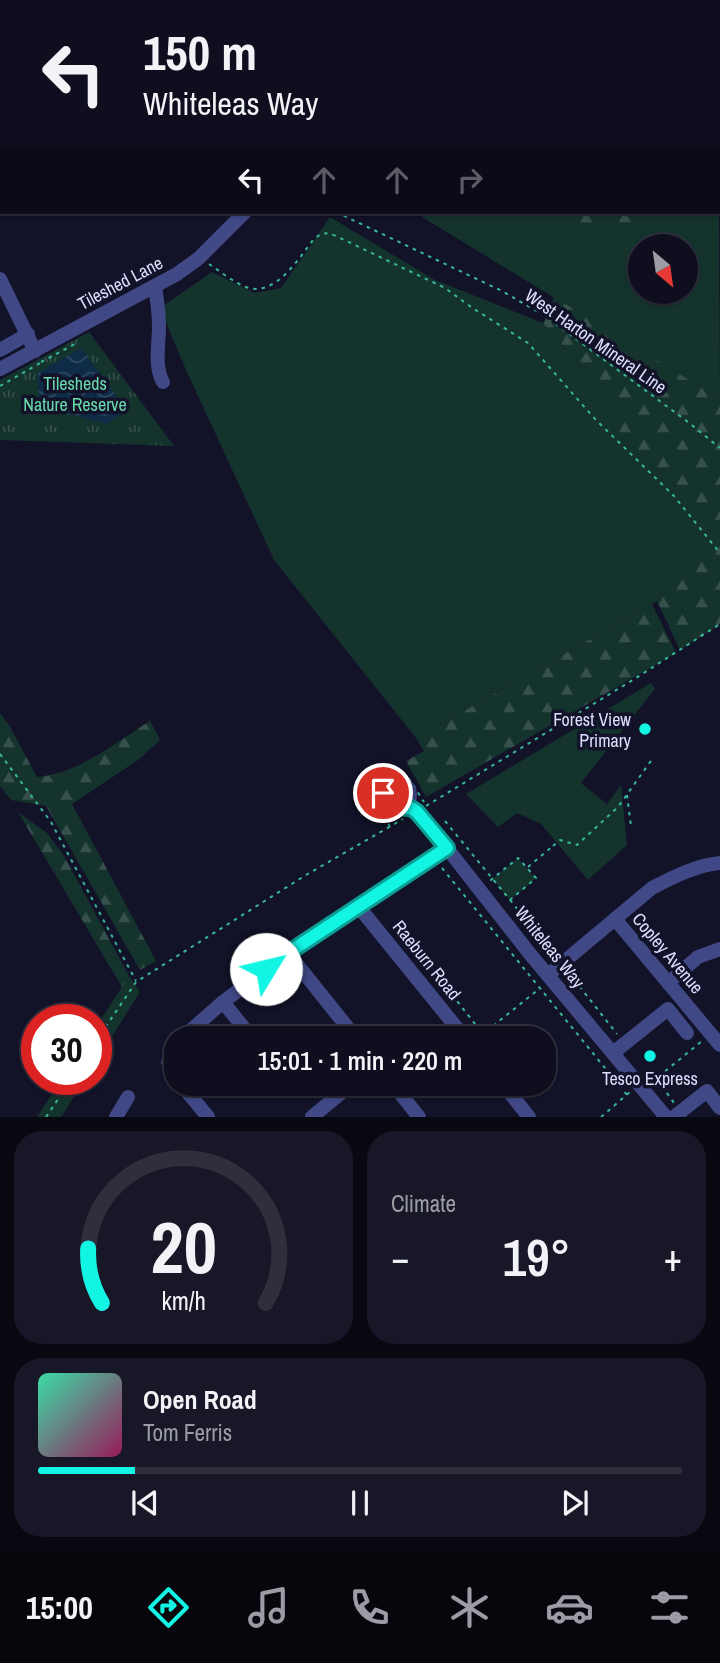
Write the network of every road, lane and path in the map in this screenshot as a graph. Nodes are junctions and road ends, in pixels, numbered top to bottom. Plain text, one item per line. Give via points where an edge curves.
1 (241, 214) edge
2 (339, 214) edge
3 (199, 258) junction
4 (0, 279) edge
5 (155, 286) junction
6 (28, 334) junction
7 (0, 350) edge
8 (35, 351) junction
9 (0, 369) edge
10 (163, 382) dead end
11 (720, 448) edge
12 (720, 553) edge
13 (720, 624) edge
14 (0, 754) edge
15 (653, 758) dead end
16 (627, 794) junction
17 (410, 805) joint
18 (445, 821) dead end
19 (631, 826) dead end
20 (390, 827) junction
21 (447, 848) junction
22 (433, 857) junction
23 (720, 863) edge
24 (527, 868) junction
25 (492, 879) junction
26 (479, 890) junction
27 (641, 897) junction
28 (510, 900) junction
29 (358, 906) junction
30 (615, 919) junction
31 (720, 949) edge
32 (288, 953) junction
33 (643, 953) junction
34 (691, 963) junction
35 (561, 964) junction
36 (548, 975) junction
37 (136, 982) junction
38 (668, 983) junction
39 (539, 989) junction
40 (432, 997) junction
41 (223, 1002) junction
42 (112, 1017) edge
43 (196, 1026) edge
44 (242, 1026) edge
45 (346, 1026) edge
46 (455, 1026) edge
47 (476, 1026) edge
48 (496, 1026) edge
49 (687, 1034) dead end
50 (718, 1042) edge
51 (625, 1043) junction
52 (612, 1053) junction
53 (667, 1070) junction
54 (656, 1078) junction
55 (641, 1087) junction
56 (664, 1089) junction
57 (627, 1094) junction
58 (61, 1095) edge
59 (190, 1096) edge
60 (338, 1096) edge
61 (402, 1096) edge
62 (512, 1096) edge
63 (128, 1097) dead end
64 (720, 1108) edge
65 (678, 1114) edge
66 (315, 1116) edge
67 (46, 1117) edge
68 (116, 1117) edge
69 (208, 1117) edge
70 (419, 1117) edge
71 (528, 1117) edge
72 (601, 1117) edge
73 (666, 1117) edge

1 - 3 street, Tileshed Lane
2 - 11 path, West Harton Mineral Line via 502,290 545,316
3 - 5 street, Tileshed Lane
3 - 12 path via 247,288 262,288 280,280 313,240 325,233 445,288 533,347 595,419 674,496
4 - 6 street
5 - 8 street, Tileshed Lane
5 - 10 street
6 - 7 street
6 - 8 street
8 - 9 street, Tileshed Lane
13 - 20 path via 426,806 406,775 396,774 372,794
14 - 37 path via 51,822
15 - 16 path
16 - 19 path
16 - 24 path via 577,845 560,839
17 - 20 path
17 - 21 street, Whiteleas Way
18 - 25 path
20 - 37 path
21 - 22 street
21 - 26 street, Whiteleas Way
22 - 29 street
22 - 39 path
23 - 27 street via 672,877
24 - 25 path via 518,858
24 - 28 path via 536,878
25 - 26 path
25 - 28 path
26 - 36 street, Whiteleas Way
27 - 30 street
27 - 33 path
28 - 35 path
29 - 32 street
29 - 40 street, Raeburn Road
30 - 33 street, Copley Avenue
30 - 35 street
31 - 34 street
32 - 41 street
32 - 45 street
33 - 34 path
33 - 38 street, Copley Avenue
34 - 38 street
35 - 36 street
35 - 51 path
36 - 52 street, Whiteleas Way
37 - 42 path
38 - 50 street, Copley Avenue
39 - 48 path
39 - 57 path
40 - 46 street, Raeburn Road
40 - 47 path via 457,1001
41 - 43 street
41 - 44 street
49 - 51 street via 668,1009
50 - 53 path
51 - 52 street
52 - 55 street, Whiteleas Way
53 - 54 path
53 - 56 path
54 - 55 path
54 - 56 path
55 - 57 path
55 - 73 street, Whiteleas Way
56 - 65 path
57 - 72 path
58 - 67 path
59 - 69 street
60 - 66 street
61 - 70 street
62 - 71 street
63 - 68 street
64 - 65 street via 707,1091

